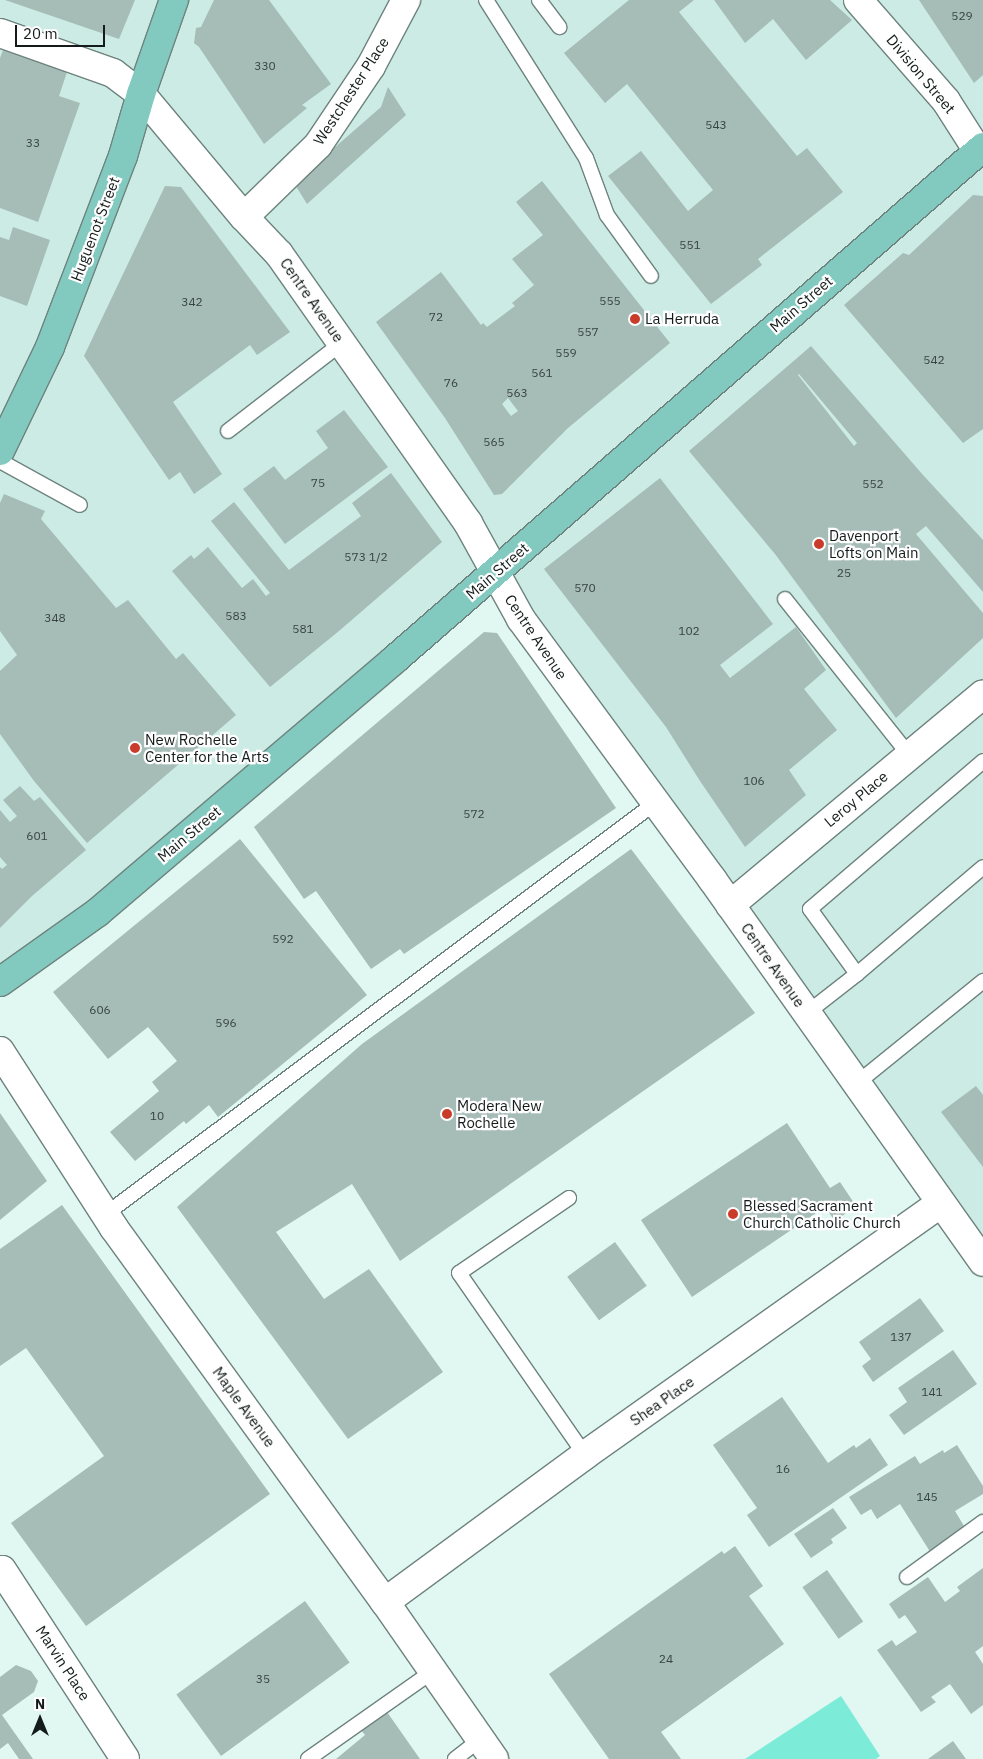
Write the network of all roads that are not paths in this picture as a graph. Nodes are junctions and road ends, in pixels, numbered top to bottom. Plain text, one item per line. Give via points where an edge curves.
1 (174, 0) edge
2 (406, 0) edge
3 (486, 0) edge
4 (539, 0) edge
5 (858, 0) edge
6 (559, 27) dead end
7 (0, 33) edge
8 (141, 94) junction
9 (981, 153) edge
10 (244, 217) junction
11 (651, 276) dead end
12 (342, 343) junction
13 (228, 431) dead end
14 (0, 451) edge
15 (0, 462) edge
16 (80, 505) dead end
17 (495, 572) junction
18 (785, 599) dead end
19 (983, 694) edge
20 (909, 755) junction
21 (983, 761) edge
22 (655, 803) junction
23 (983, 867) edge
24 (730, 905) junction
25 (858, 974) junction
26 (983, 981) edge
27 (0, 982) edge
28 (807, 1013) junction
29 (0, 1051) edge
30 (856, 1084) junction
31 (569, 1198) dead end
32 (941, 1203) junction
33 (106, 1214) junction
34 (983, 1262) edge
35 (585, 1455) junction
36 (983, 1522) edge
37 (0, 1572) edge
38 (907, 1576) dead end
39 (385, 1602) junction
40 (433, 1670) junction
41 (488, 1749) edge
42 (125, 1759) edge
43 (308, 1759) edge
44 (455, 1759) edge

1 - 8 main road, Huguenot Street
2 - 10 street, Westchester Place via 371,66 318,145
3 - 11 lane via 586,158 607,215
4 - 6 lane
5 - 9 street, Division Street via 946,100
7 - 8 street, Centre Avenue via 113,73
8 - 10 street, Centre Avenue
8 - 14 main road, Huguenot Street via 123,156 50,347
9 - 17 main road, Main Street
10 - 12 street, Centre Avenue via 280,254
12 - 13 lane
12 - 17 street, Centre Avenue via 468,523
15 - 16 lane
17 - 22 street, Centre Avenue via 521,619
17 - 27 main road, Main Street via 98,912
18 - 20 lane
19 - 20 street, Leroy Place
20 - 24 street, Leroy Place
21 - 25 lane via 810,909
22 - 24 street, Centre Avenue
22 - 33 lane
23 - 25 lane
24 - 28 street, Centre Avenue
25 - 28 lane
26 - 30 lane
28 - 30 street, Centre Avenue
29 - 33 street, Maple Avenue
30 - 32 street, Centre Avenue
31 - 35 lane via 459,1274
32 - 34 street, Centre Avenue
32 - 35 street, Shea Place
33 - 39 street, Maple Avenue
35 - 39 street, Shea Place
36 - 38 lane
37 - 42 street, Marvin Place via 2,1570
39 - 40 street, Maple Avenue
40 - 41 street, Maple Avenue
40 - 43 lane
41 - 44 lane

